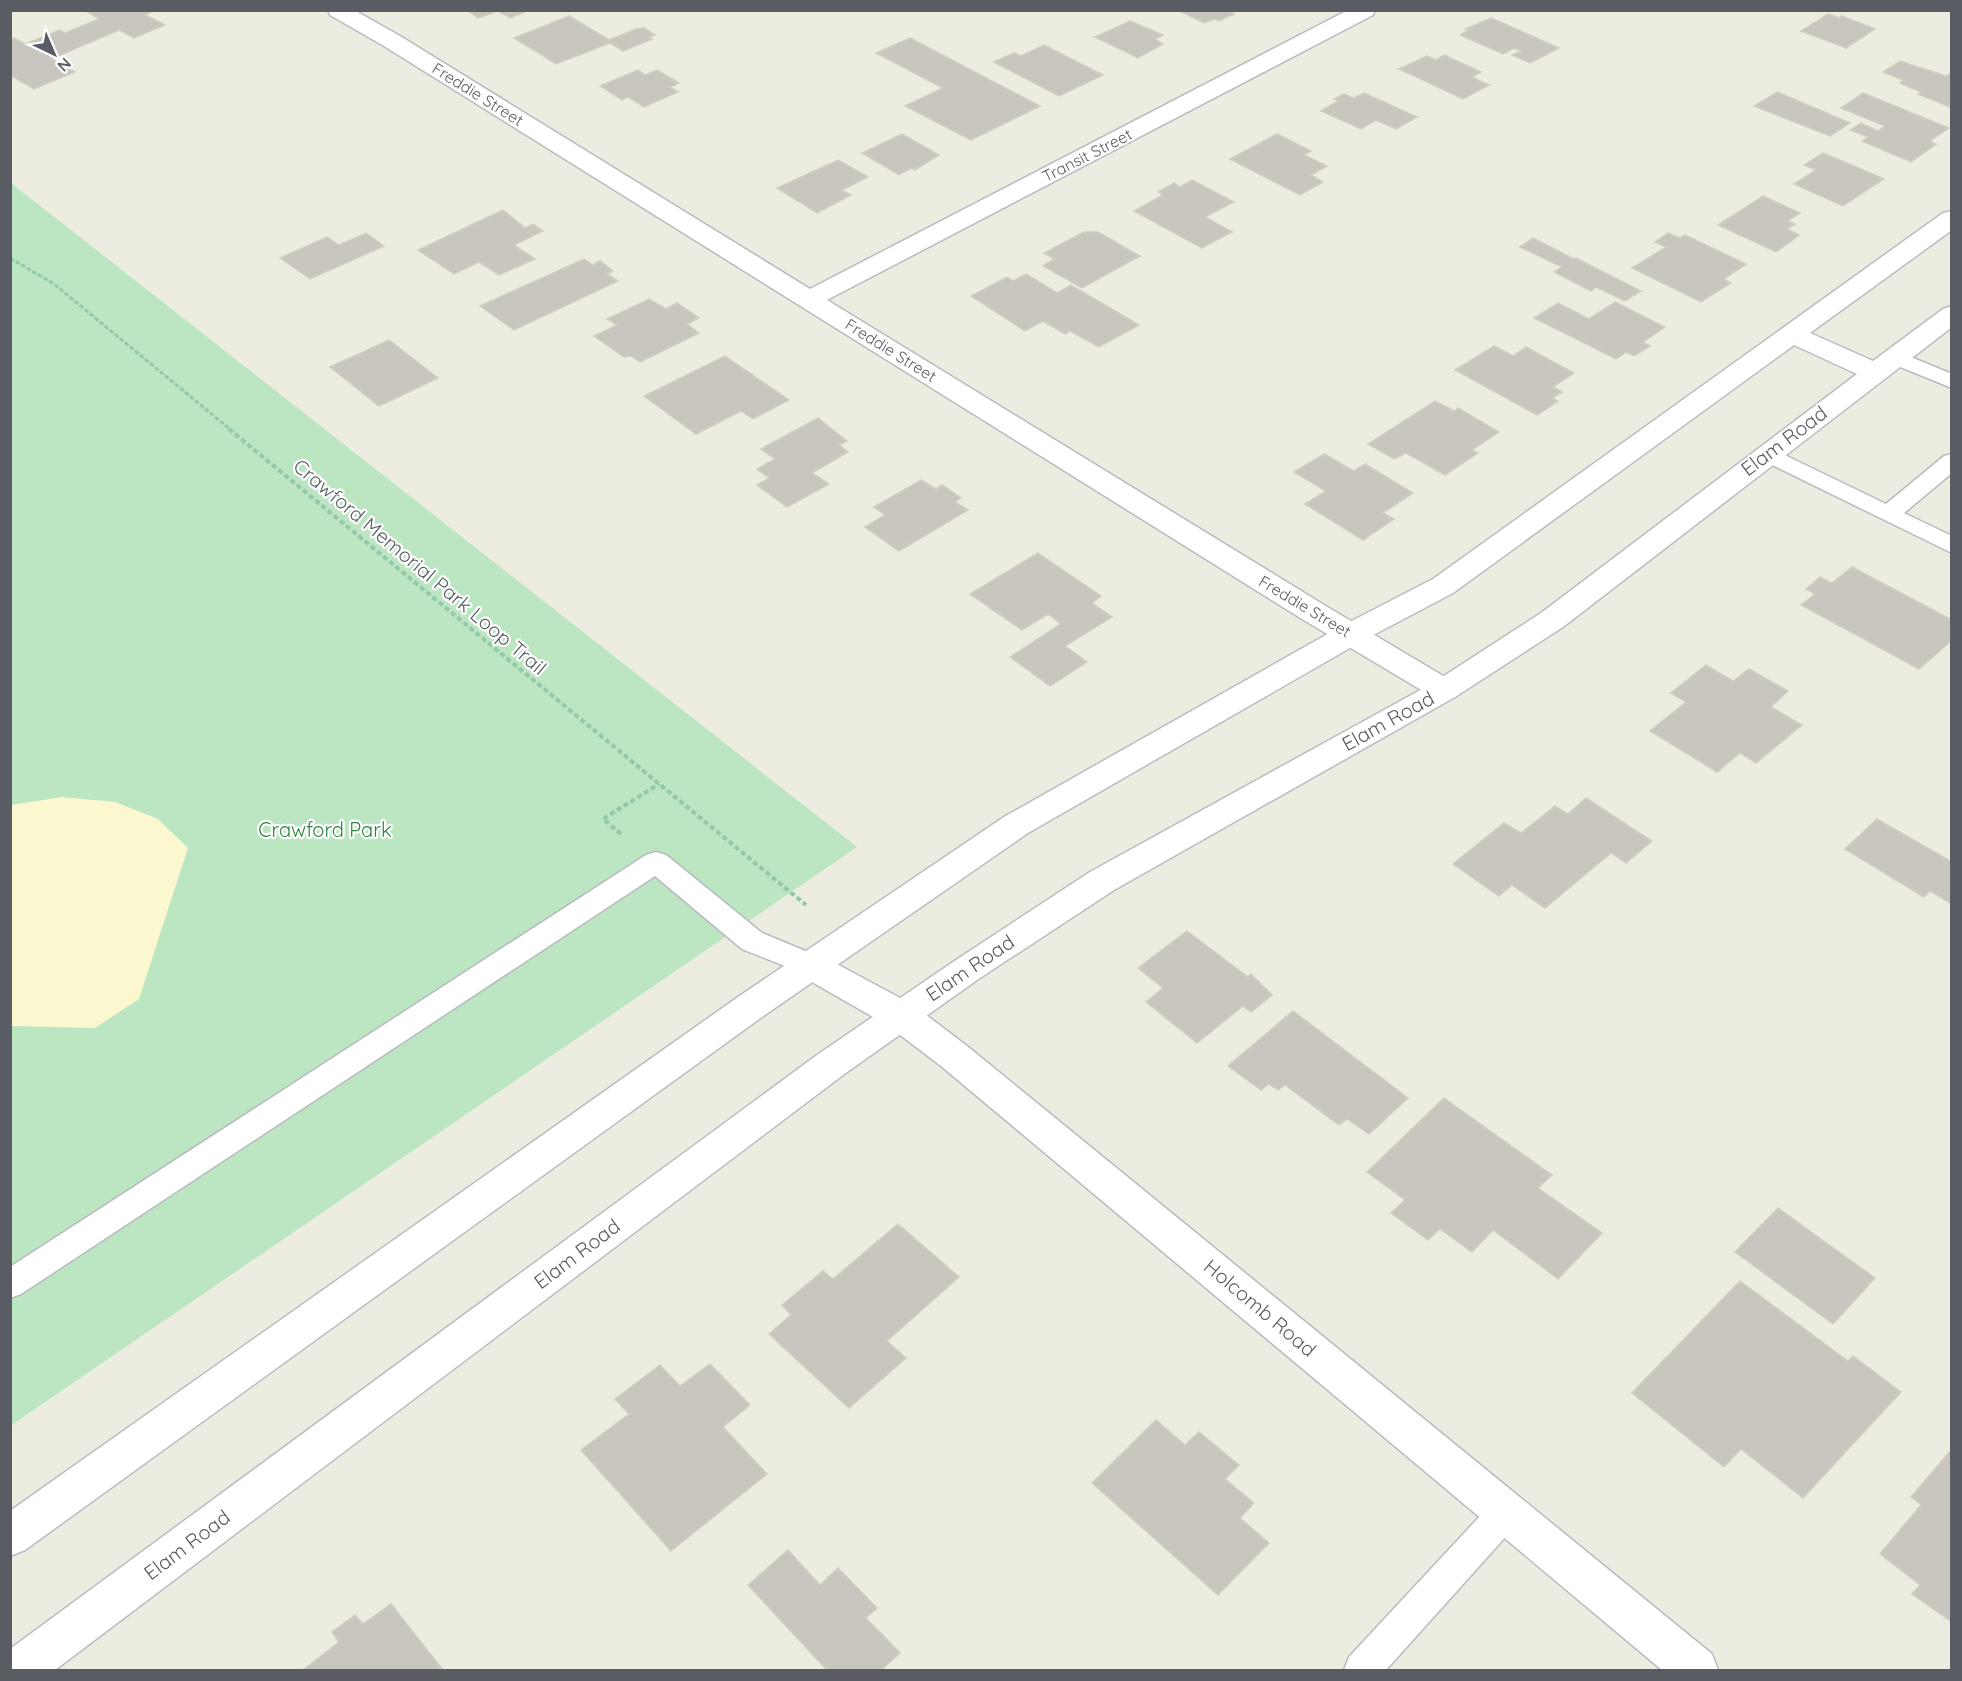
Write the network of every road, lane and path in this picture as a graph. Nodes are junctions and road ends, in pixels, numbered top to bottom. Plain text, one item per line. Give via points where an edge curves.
1 (338, 10) edge
2 (1365, 10) edge
3 (1952, 218) edge
4 (10, 258) edge
5 (809, 299) junction
6 (1952, 314) edge
7 (1792, 334) junction
8 (1886, 364) junction
9 (1952, 382) edge
10 (1768, 454) junction
11 (1952, 460) edge
12 (1888, 514) junction
13 (1952, 546) edge
14 (1351, 634) junction
15 (1444, 690) junction
16 (658, 784) junction
17 (656, 862) junction
18 (806, 905) dead end
19 (810, 965) junction
20 (900, 1015) junction
21 (10, 1284) edge
22 (1506, 1512) junction
23 (10, 1536) edge
24 (19, 1671) edge
25 (1362, 1671) edge
26 (1696, 1671) edge

1 - 5 main road, Freddie Street
2 - 5 main road, Transit Street
3 - 7 main road
4 - 16 path, Crawford Memorial Park Loop Trail via 54,284
5 - 14 main road, Freddie Street
6 - 8 main road, Elam Road
7 - 8 main road
7 - 14 main road via 1443,586
8 - 9 lane
8 - 10 main road, Elam Road
10 - 12 lane
10 - 15 main road, Elam Road via 1552,620
11 - 12 lane
12 - 13 lane
14 - 15 main road, Freddie Street
14 - 19 main road via 1016,825
15 - 20 main road, Elam Road via 1101,881
16 - 17 path via 603,819
16 - 18 path, Crawford Memorial Park Loop Trail
17 - 19 lane via 752,941
17 - 21 lane
19 - 20 main road, Holcomb Road
19 - 23 main road
20 - 22 main road, Holcomb Road
20 - 24 main road, Elam Road
22 - 25 lane
22 - 26 main road, Holcomb Road

